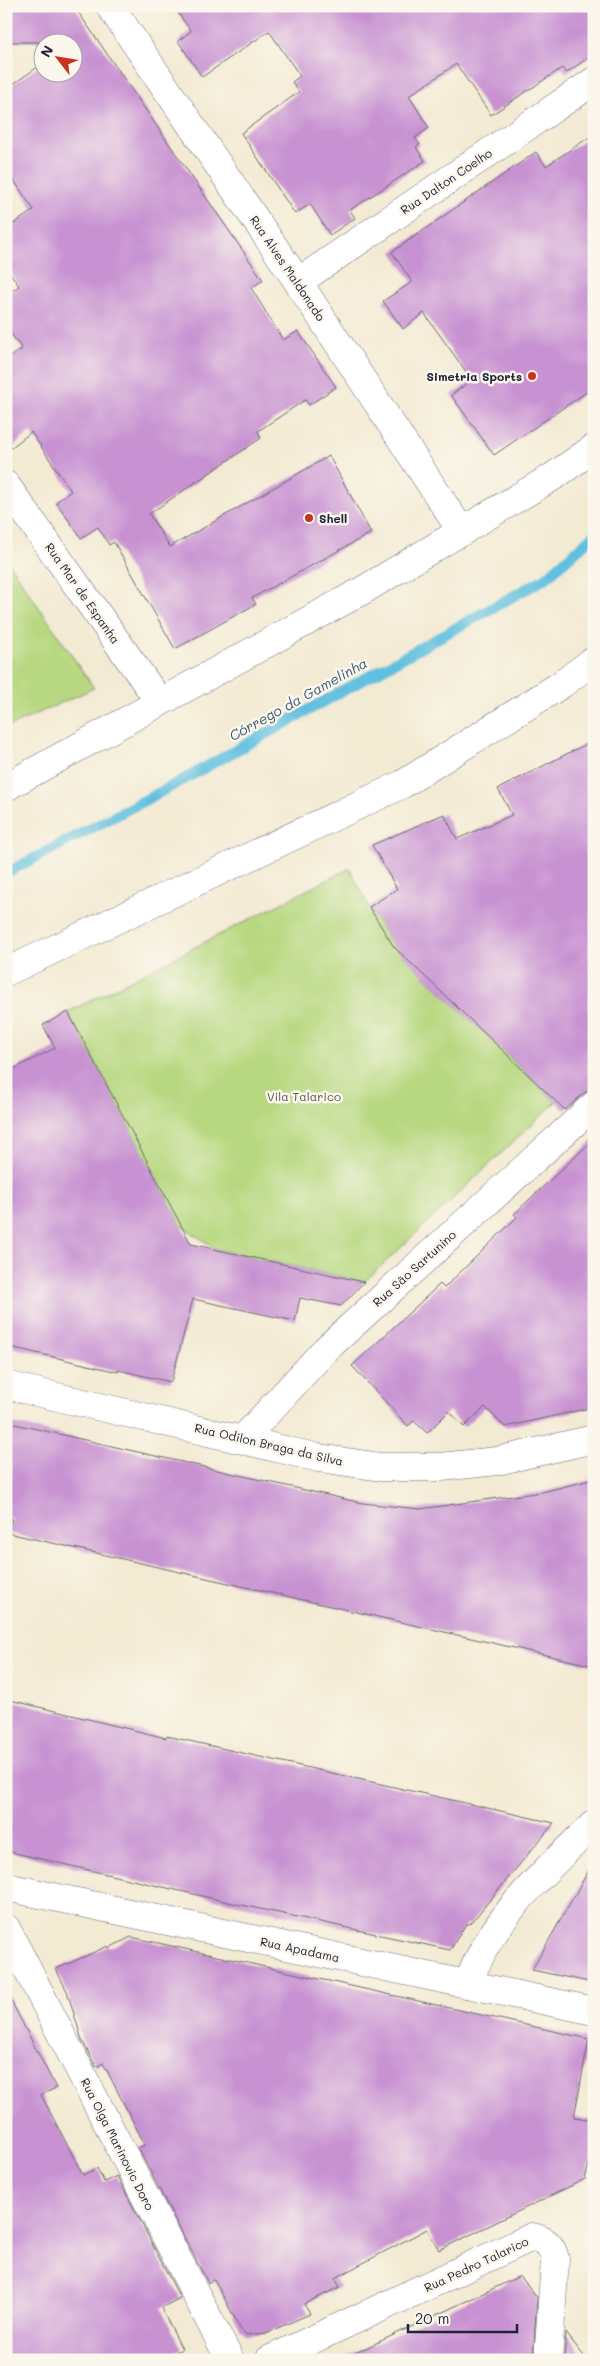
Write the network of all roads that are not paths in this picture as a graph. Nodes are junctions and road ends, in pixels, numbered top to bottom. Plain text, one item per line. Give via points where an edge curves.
1 (122, 10) edge
2 (594, 81) edge
3 (298, 282) junction
4 (594, 448) edge
5 (6, 486) edge
6 (462, 532) junction
7 (594, 660) edge
8 (159, 701) junction
9 (6, 787) edge
10 (6, 972) edge
11 (594, 1105) edge
12 (6, 1385) edge
13 (242, 1439) junction
14 (594, 1439) edge
15 (594, 1824) edge
16 (6, 1887) edge
17 (6, 1928) edge
18 (468, 1984) junction
19 (594, 2011) edge
20 (230, 2360) edge
21 (269, 2360) edge
22 (548, 2360) edge

1 - 3 street, Rua Alves Maldonado
2 - 3 street, Rua Dalton Coelho
3 - 6 street, Rua Alves Maldonado
4 - 6 street
5 - 8 street, Rua Mar de Espanha
6 - 8 street via 360,592
7 - 10 street via 562,684 403,784
8 - 9 street
11 - 13 street, Rua São Sartunino via 325,1350
12 - 13 street, Rua Odilon Braga da Silva
13 - 14 street, Rua Odilon Braga da Silva via 318,1458 382,1467 441,1467 497,1461
15 - 18 street via 526,1889 490,1937
16 - 18 street, Rua Apadama
17 - 20 street, Rua Olga Marinovic Doro
18 - 19 street, Rua Apadama
21 - 22 street, Rua Pedro Talarico via 532,2237 543,2240 552,2248 554,2259

